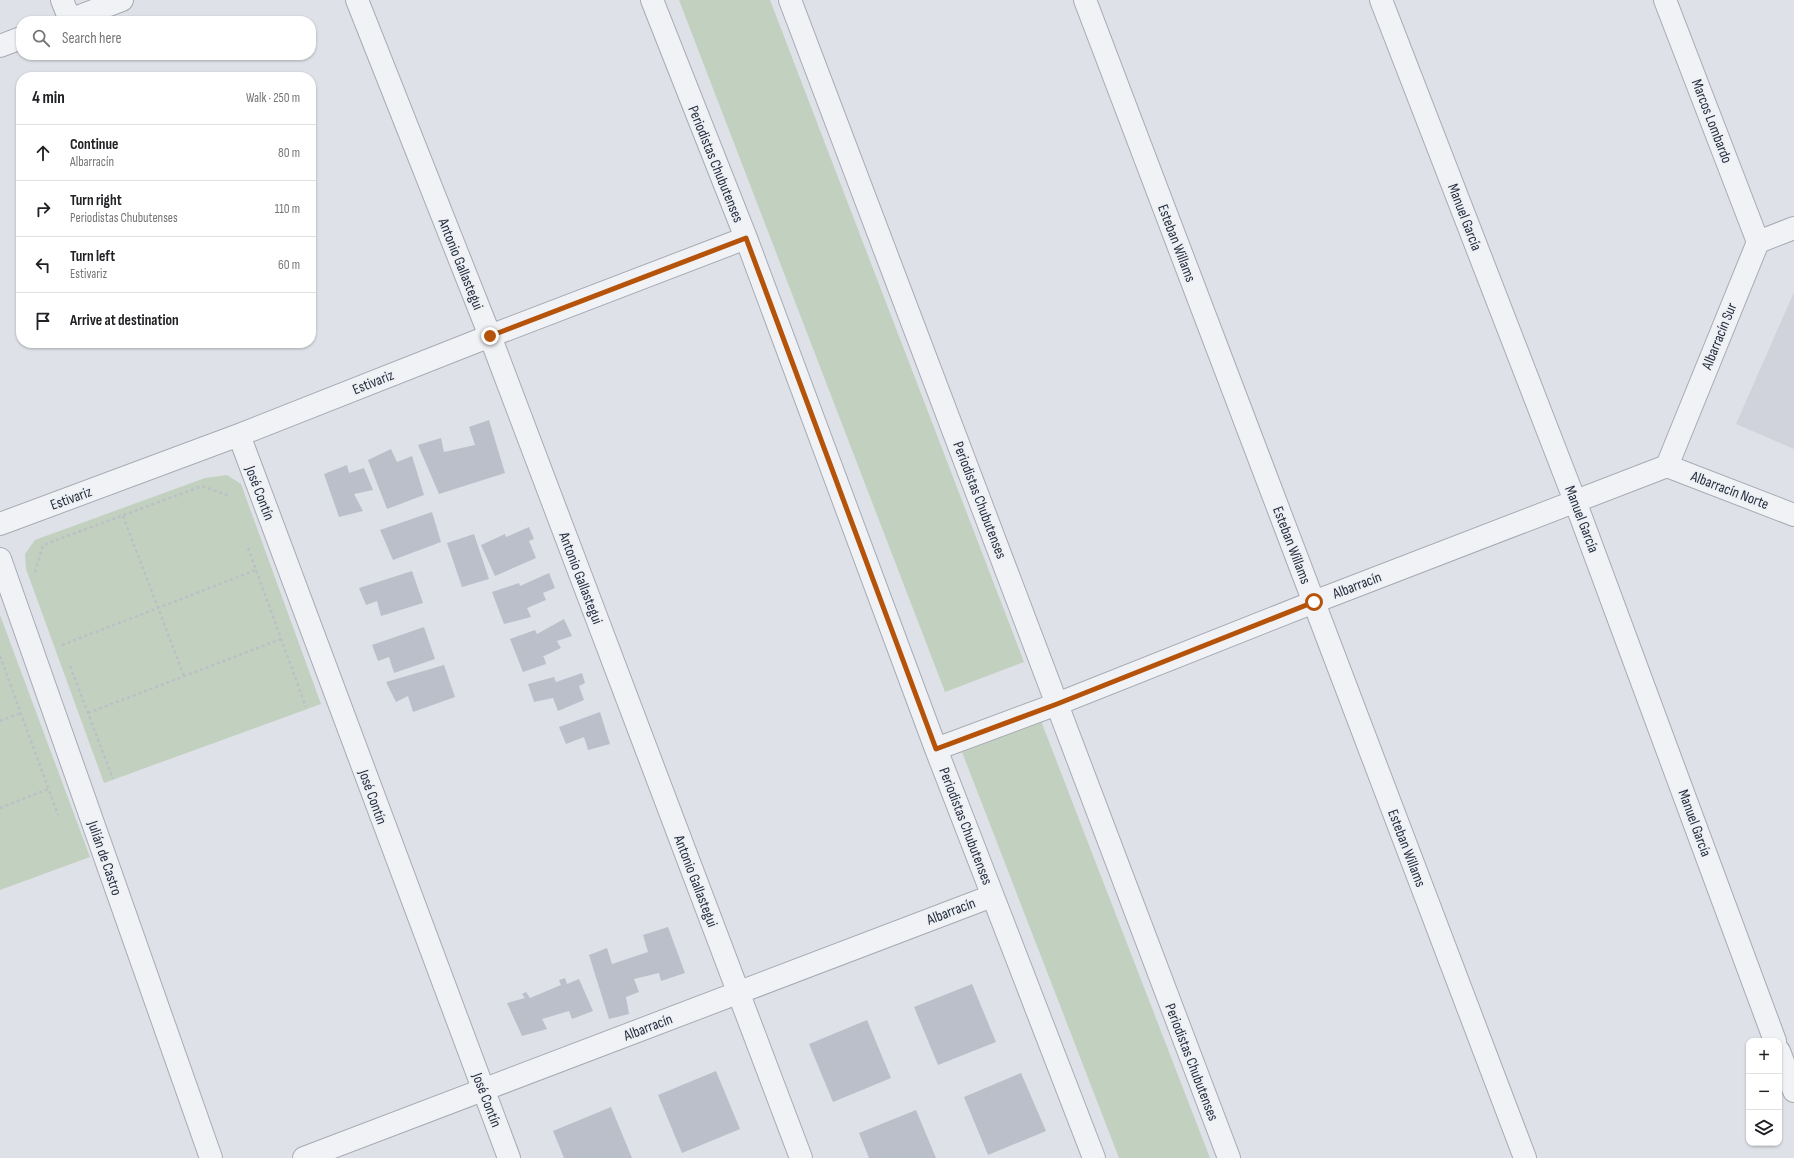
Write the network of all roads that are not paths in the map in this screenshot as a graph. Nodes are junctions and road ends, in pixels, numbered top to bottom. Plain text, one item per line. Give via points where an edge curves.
1 (122, 0) edge
2 (357, 0) edge
3 (652, 0) edge
4 (790, 0) edge
5 (1085, 0) edge
6 (1382, 0) edge
7 (1665, 0) edge
8 (66, 14) edge
9 (16, 40) edge
10 (0, 46) edge
11 (1794, 228) edge
12 (746, 238) junction
13 (1758, 242) junction
14 (490, 336) junction
15 (238, 435) junction
16 (1667, 466) junction
17 (1575, 501) junction
18 (1794, 515) edge
19 (0, 524) edge
20 (0, 559) edge
21 (1314, 602) junction
22 (1057, 704) junction
23 (936, 749) junction
24 (992, 896) junction
25 (738, 992) junction
26 (1774, 1038) edge
27 (1782, 1059) edge
28 (483, 1090) junction
29 (1794, 1091) edge
30 (211, 1158) edge
31 (304, 1158) edge
32 (509, 1158) edge
33 (801, 1158) edge
34 (1094, 1158) edge
35 (1229, 1158) edge
36 (1525, 1158) edge

1 - 8 street
2 - 14 street, Antonio Gallastegui
3 - 12 street, Periodistas Chubutenses
4 - 22 street, Periodistas Chubutenses
5 - 21 street, Esteban Willams
6 - 17 street, Manuel García
7 - 13 street, Marcos Lombardo
9 - 10 street
11 - 13 street
12 - 14 street, Estivariz
12 - 23 street, Periodistas Chubutenses
13 - 16 street, Albarracín Sur
14 - 15 street, Estivariz
14 - 25 street, Antonio Gallastegui
15 - 19 street, Estivariz
15 - 28 street, José Contín
16 - 17 street, Albarracín
16 - 18 street, Albarracín Norte
17 - 21 street, Albarracín
17 - 26 street, Manuel García
20 - 30 street, Julián de Castro
21 - 22 street, Albarracín
21 - 36 street, Esteban Willams
22 - 23 street, Albarracín
22 - 35 street, Periodistas Chubutenses
23 - 24 street, Periodistas Chubutenses
24 - 25 street, Albarracín
24 - 34 street, Periodistas Chubutenses
25 - 28 street, Albarracín
25 - 33 street, Antonio Gallastegui
27 - 29 street
28 - 31 street, Albarracín
28 - 32 street, José Contín

